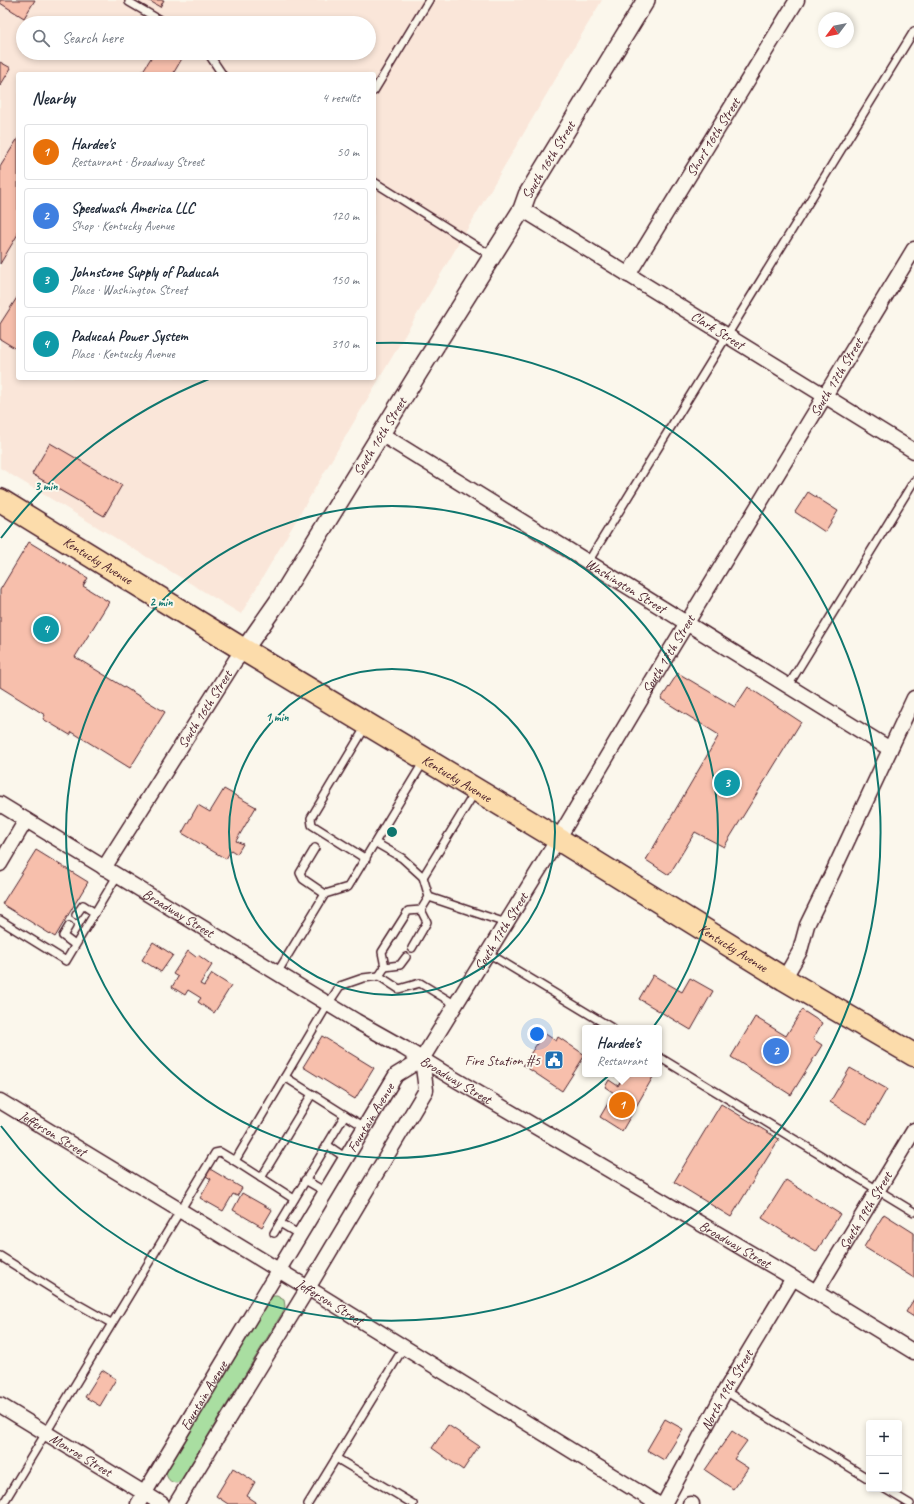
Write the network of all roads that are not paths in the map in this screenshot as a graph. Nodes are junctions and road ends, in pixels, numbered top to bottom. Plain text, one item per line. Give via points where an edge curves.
1 (429, 0) edge
2 (646, 0) edge
3 (797, 0) edge
4 (129, 2) dead end
5 (153, 16) edge
6 (914, 31) edge
7 (213, 60) edge
8 (221, 72) edge
9 (376, 88) edge
10 (376, 183) edge
11 (522, 209) junction
12 (914, 250) edge
13 (492, 256) junction
14 (628, 275) junction
15 (727, 336) junction
16 (825, 397) junction
17 (381, 434) junction
18 (914, 451) edge
19 (914, 481) edge
20 (0, 500) edge
21 (588, 562) junction
22 (687, 624) junction
23 (244, 650) junction
24 (788, 686) junction
25 (914, 698) edge
26 (367, 724) junction
27 (890, 749) junction
28 (425, 759) junction
29 (477, 790) junction
30 (0, 804) edge
31 (26, 820) junction
32 (558, 839) junction
33 (376, 843) junction
34 (315, 848) dead end
35 (366, 858) junction
36 (0, 864) edge
37 (104, 868) junction
38 (117, 876) junction
39 (423, 877) junction
40 (325, 894) junction
41 (429, 897) junction
42 (421, 910) junction
43 (95, 912) junction
44 (76, 915) dead end
45 (0, 920) edge
46 (506, 923) junction
47 (69, 926) dead end
48 (75, 945) junction
49 (412, 948) dead end
50 (488, 952) junction
51 (406, 957) dead end
52 (385, 967) junction
53 (277, 973) junction
54 (379, 976) junction
55 (784, 979) junction
56 (328, 1004) junction
57 (456, 1005) junction
58 (607, 1025) edge
59 (914, 1055) edge
60 (422, 1059) junction
61 (662, 1059) edge
62 (285, 1077) junction
63 (312, 1094) junction
64 (0, 1101) edge
65 (345, 1115) junction
66 (365, 1127) junction
67 (914, 1130) edge
68 (327, 1145) junction
69 (346, 1158) junction
70 (235, 1162) junction
71 (261, 1178) junction
72 (306, 1180) junction
73 (878, 1190) junction
74 (326, 1192) junction
75 (294, 1198) junction
76 (180, 1210) junction
77 (914, 1212) edge
78 (280, 1223) junction
79 (274, 1233) dead end
80 (300, 1234) junction
81 (0, 1256) edge
82 (279, 1270) junction
83 (793, 1278) junction
84 (308, 1288) junction
85 (816, 1292) junction
86 (112, 1323) junction
87 (404, 1347) junction
88 (914, 1352) edge
89 (724, 1391) junction
90 (0, 1405) edge
91 (46, 1433) junction
92 (336, 1458) junction
93 (866, 1477) edge
94 (890, 1492) edge
95 (141, 1499) edge
96 (3, 1504) edge
97 (162, 1504) edge
98 (176, 1504) edge
99 (308, 1504) edge
100 (413, 1504) edge
101 (658, 1504) edge
102 (664, 1504) edge
103 (910, 1504) edge

1 - 9 lane
2 - 11 street, South 16th Street via 527,195
3 - 14 street, Short 16th Street
4 - 5 lane
6 - 15 lane
7 - 8 lane
10 - 13 lane
11 - 13 street, South 16th Street
11 - 14 street, Clark Street
12 - 16 street, South 17th Street
13 - 17 street, South 16th Street
14 - 15 street, Clark Street
15 - 16 street, Clark Street
15 - 21 lane
16 - 18 street, Clark Street
16 - 22 street, South 17th Street
17 - 21 street, Washington Street
17 - 23 street, South 16th Street via 279,600
19 - 24 lane
20 - 23 main road, Kentucky Avenue
21 - 22 street, Washington Street
22 - 24 street, Washington Street
22 - 32 street, South 17th Street
23 - 26 main road, Kentucky Avenue
23 - 37 street, South 16th Street
24 - 27 street, Washington Street
25 - 27 street
26 - 28 main road, Kentucky Avenue
26 - 35 lane via 310,818 312,825
27 - 55 street via 807,925 800,951
28 - 29 main road, Kentucky Avenue
28 - 33 lane
29 - 32 main road, Kentucky Avenue
29 - 39 lane
30 - 31 street, Broadway Street
31 - 36 street
31 - 37 street, Broadway Street
32 - 46 street, South 17th Street
32 - 55 main road, Kentucky Avenue
33 - 35 lane
33 - 39 lane via 402,858
34 - 40 lane via 300,873 302,879
35 - 40 lane via 348,887
37 - 38 street, Broadway Street
38 - 43 lane
38 - 53 street, Broadway Street
39 - 41 lane
40 - 53 lane
41 - 42 lane
41 - 46 lane
42 - 49 lane via 427,922
42 - 52 lane via 408,911 404,917 382,952
43 - 44 lane via 83,905
43 - 48 lane
45 - 48 lane via 66,961
46 - 50 street, South 17th Street
47 - 48 lane via 62,936
50 - 57 street, South 17th Street
50 - 58 lane
51 - 52 lane via 400,965
52 - 54 lane
53 - 56 street, Broadway Street
54 - 56 lane via 363,978 340,986
54 - 57 lane via 399,988 420,983
55 - 59 main road, Kentucky Avenue
56 - 60 street, Broadway Street
56 - 62 lane
57 - 60 street, South 17th Street
60 - 66 street, Fountain Avenue via 396,1074
60 - 83 street, Broadway Street
60 - 84 street via 426,1090
61 - 73 lane
62 - 63 lane
62 - 70 lane
63 - 65 lane
63 - 71 lane
64 - 76 street, Jefferson Street
65 - 66 lane
65 - 68 lane
66 - 69 street, Fountain Avenue
67 - 73 street, South 19th Street
68 - 69 lane
68 - 72 lane
69 - 74 street, Fountain Avenue
70 - 71 lane
70 - 76 lane via 220,1152 215,1153
71 - 75 lane
72 - 74 lane
72 - 75 lane
73 - 77 lane
73 - 85 street, South 19th Street
74 - 80 street, Fountain Avenue
75 - 78 lane
76 - 82 street, Jefferson Street
76 - 86 lane
78 - 79 lane
78 - 80 lane
80 - 82 street, Fountain Avenue
81 - 86 lane
82 - 84 street, Jefferson Street
82 - 95 street, Fountain Avenue
83 - 85 street, Broadway Street
83 - 89 street, North 19th Street
84 - 87 street, Jefferson Street
84 - 98 street
85 - 88 street, Broadway Street
86 - 91 lane
87 - 92 lane
87 - 101 street, Jefferson Street
89 - 93 lane
89 - 102 street, North 19th Street
90 - 91 street, Monroe Street
91 - 95 street, Monroe Street
91 - 96 lane
92 - 99 lane
92 - 100 lane
94 - 103 lane
95 - 97 street, Monroe Street

